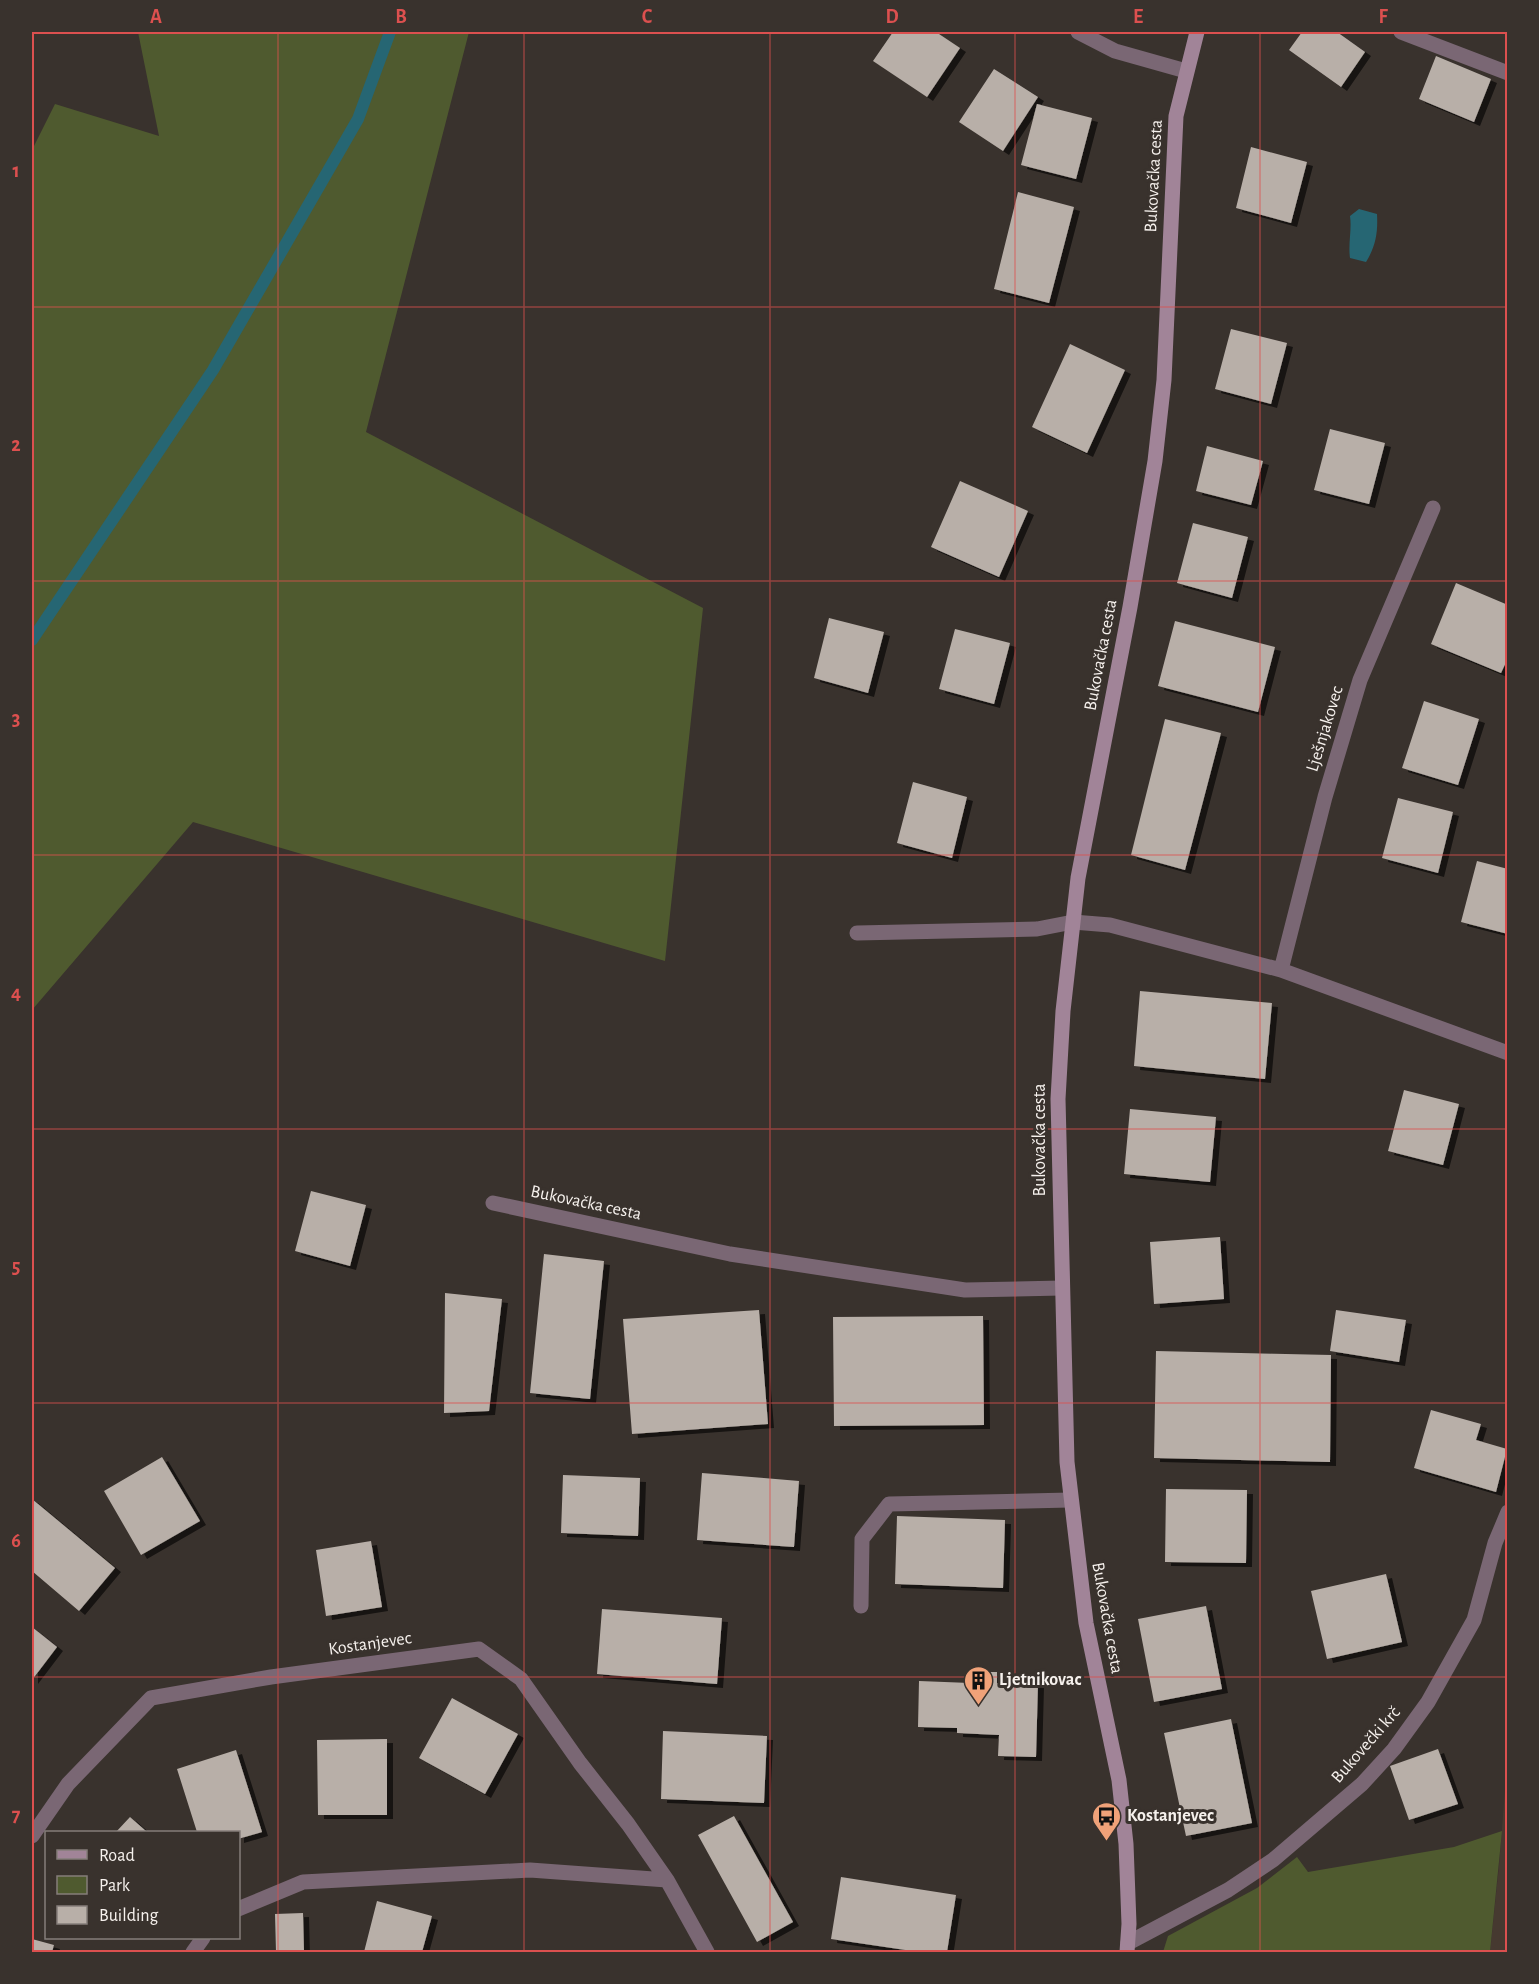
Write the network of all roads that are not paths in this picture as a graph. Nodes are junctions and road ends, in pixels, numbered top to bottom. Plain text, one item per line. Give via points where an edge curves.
1 (1078, 32) edge
2 (1197, 32) edge
3 (1401, 32) edge
4 (1186, 71) junction
5 (1508, 72) edge
6 (1433, 508) dead end
7 (1072, 922) junction
8 (857, 933) dead end
9 (1281, 970) junction
10 (1508, 1053) edge
11 (493, 1203) dead end
12 (1062, 1288) junction
13 (1070, 1500) junction
14 (1508, 1512) edge
15 (1501, 1542) edge
16 (861, 1606) dead end
17 (32, 1836) edge
18 (667, 1880) junction
19 (240, 1907) edge
20 (202, 1939) edge
21 (1127, 1948) edge
22 (193, 1953) edge
23 (707, 1953) edge

1 - 4 street via 1115,51
2 - 4 main road, Bukovačka cesta
3 - 5 street
4 - 7 main road, Bukovačka cesta via 1176,116 1164,380 1155,461
6 - 9 street, Lješnjakovec via 1360,680 1325,797
7 - 8 street via 1037,929
7 - 9 street via 1110,925
7 - 12 main road, Bukovačka cesta via 1058,1099
9 - 10 street
11 - 12 street, Bukovačka cesta via 730,1254 965,1290
12 - 13 main road, Bukovačka cesta
13 - 16 street via 889,1504 862,1539
13 - 21 main road, Bukovačka cesta via 1086,1623 1119,1780 1126,1844
14 - 15 street, Bukovečki krč
15 - 21 street, Bukovečki krč via 1474,1620 1428,1702 1362,1784 1273,1860
17 - 18 street, Kostanjevec via 68,1784 151,1698 271,1677 479,1649 521,1679
18 - 19 street via 530,1870 303,1882
18 - 23 street, Kostanjevec
20 - 22 street

